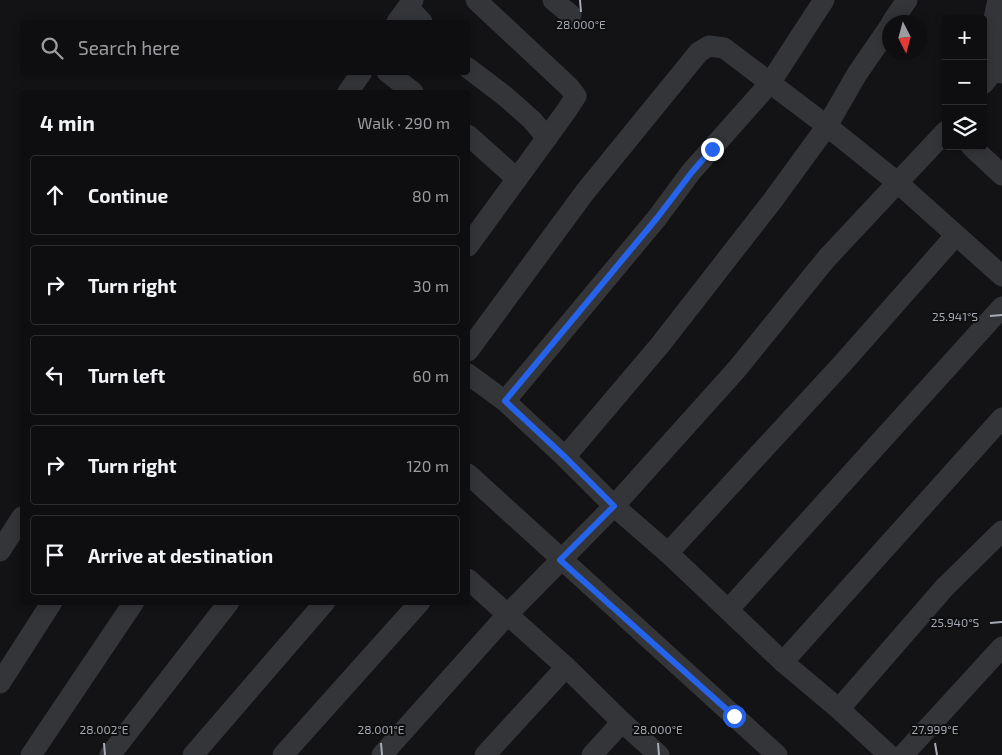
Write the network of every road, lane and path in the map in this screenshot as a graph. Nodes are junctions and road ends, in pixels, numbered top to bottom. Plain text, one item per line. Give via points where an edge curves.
1 (476, 0) edge
2 (553, 0) edge
3 (824, 0) edge
4 (907, 0) edge
5 (996, 1) edge
6 (406, 10) edge
7 (571, 15) dead end
8 (897, 15) edge
9 (419, 20) edge
10 (882, 38) edge
11 (470, 70) edge
12 (996, 71) edge
13 (360, 75) edge
14 (391, 75) edge
15 (770, 83) junction
16 (349, 90) edge
17 (410, 90) edge
18 (827, 126) junction
19 (942, 135) edge
20 (470, 137) edge
21 (547, 138) junction
22 (975, 150) edge
23 (1002, 174) edge
24 (517, 179) junction
25 (898, 183) junction
26 (475, 221) edge
27 (956, 235) junction
28 (470, 239) edge
29 (1002, 276) edge
30 (1002, 307) edge
31 (470, 348) edge
32 (470, 375) edge
33 (505, 401) junction
34 (1002, 418) edge
35 (565, 457) junction
36 (470, 476) edge
37 (614, 506) junction
38 (20, 520) edge
39 (1002, 531) edge
40 (0, 551) edge
41 (668, 553) junction
42 (560, 560) junction
43 (470, 581) edge
44 (50, 605) edge
45 (132, 605) edge
46 (227, 605) edge
47 (322, 605) edge
48 (417, 605) edge
49 (728, 610) junction
50 (507, 615) junction
51 (1002, 647) edge
52 (783, 662) junction
53 (566, 667) junction
54 (0, 683) edge
55 (839, 709) junction
56 (622, 722) junction
57 (31, 755) edge
58 (110, 755) edge
59 (193, 755) edge
60 (284, 755) edge
61 (382, 755) edge
62 (485, 755) edge
63 (592, 755) edge
64 (659, 755) edge
65 (777, 755) edge
66 (889, 755) edge
67 (903, 755) edge

1 - 21 street via 575,94
2 - 7 street
3 - 15 street
4 - 8 street
5 - 12 street via 992,52
6 - 9 street
10 - 18 street
11 - 21 street via 532,120
13 - 16 street
14 - 17 street
15 - 18 street
15 - 31 street via 724,48 709,46 699,52 585,192
15 - 33 street via 692,172
18 - 25 street
18 - 35 street via 674,328
19 - 25 street
20 - 24 street
21 - 24 street
22 - 23 street
24 - 26 street
25 - 27 street
25 - 37 street via 827,258 737,369
26 - 28 street
27 - 29 street
27 - 41 street
30 - 49 street
32 - 33 street
33 - 35 street
34 - 52 street
35 - 37 street
36 - 42 street
37 - 41 street
37 - 42 street
38 - 40 street
39 - 55 street via 945,587
41 - 49 street
42 - 50 street
42 - 65 street
43 - 50 street
44 - 54 street
45 - 57 street
46 - 58 street
47 - 59 street
48 - 60 street
49 - 52 street
50 - 53 street
50 - 61 street
51 - 67 street
52 - 55 street
53 - 56 street
53 - 62 street
55 - 66 street
56 - 63 street
56 - 64 street

